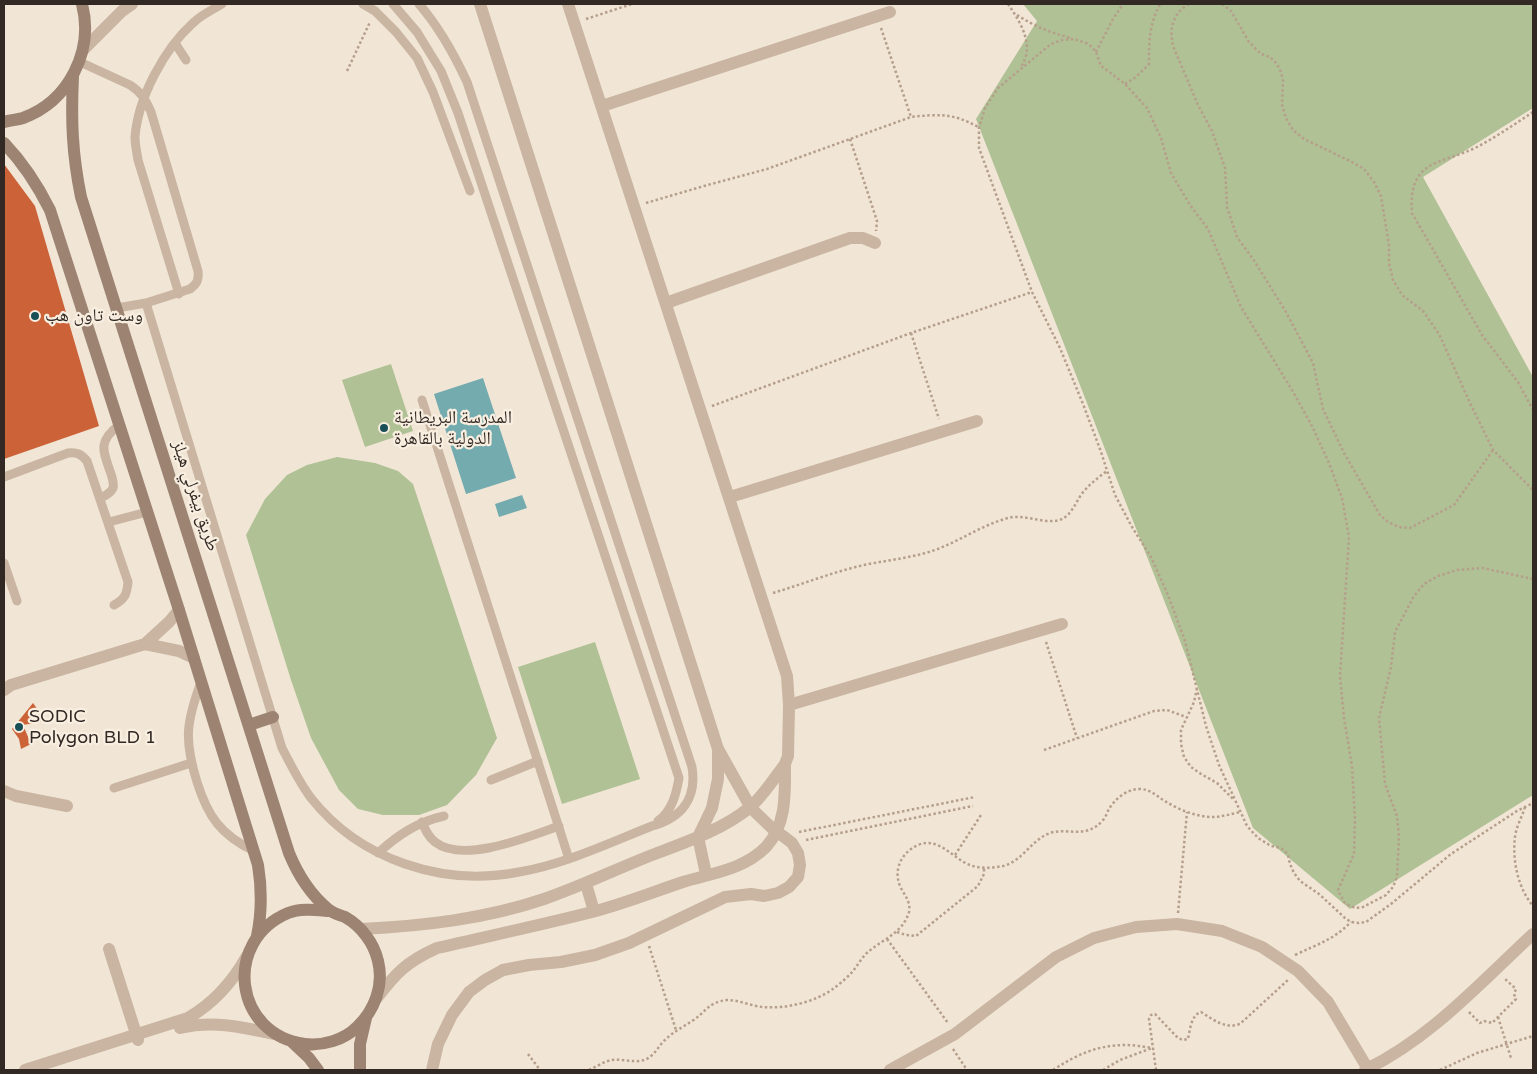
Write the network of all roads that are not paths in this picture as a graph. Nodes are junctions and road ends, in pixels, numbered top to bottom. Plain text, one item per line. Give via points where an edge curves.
1 (82, 4) edge
2 (132, 4) edge
3 (222, 4) edge
4 (363, 4) edge
5 (393, 4) edge
6 (419, 4) edge
7 (480, 4) edge
8 (568, 4) edge
9 (883, 14) road end
10 (175, 43) junction
11 (81, 56) junction
12 (186, 60) dead end
13 (73, 76) junction
14 (144, 97) junction
15 (602, 106) junction
16 (4, 122) edge
17 (4, 143) edge
18 (470, 191) dead end
19 (872, 242) road end
20 (179, 294) junction
21 (146, 303) junction
22 (666, 303) junction
23 (117, 308) junction
24 (422, 400) dead end
25 (977, 421) dead end
26 (119, 425) junction
27 (4, 477) edge
28 (730, 497) junction
29 (101, 498) junction
30 (147, 512) junction
31 (109, 522) junction
32 (4, 562) edge
33 (17, 601) dead end
34 (114, 605) dead end
35 (179, 610) junction
36 (1062, 624) dead end
37 (145, 644) junction
38 (194, 658) junction
39 (201, 681) junction
40 (6, 687) edge
41 (789, 705) junction
42 (273, 716) junction
43 (249, 725) junction
44 (718, 749) junction
45 (538, 761) junction
46 (191, 763) junction
47 (785, 764) junction
48 (679, 778) junction
49 (694, 778) junction
50 (490, 780) dead end
51 (114, 788) dead end
52 (4, 791) edge
53 (674, 799) junction
54 (688, 802) junction
55 (67, 806) dead end
56 (750, 808) junction
57 (444, 816) dead end
58 (422, 822) junction
59 (558, 826) junction
60 (652, 826) junction
61 (698, 837) junction
62 (784, 837) junction
63 (254, 851) junction
64 (378, 853) junction
65 (569, 859) junction
66 (706, 874) junction
67 (586, 884) junction
68 (330, 911) junction
69 (594, 911) junction
70 (361, 929) junction
71 (1533, 934) edge
72 (257, 936) junction
73 (109, 948) dead end
74 (247, 956) junction
75 (376, 999) junction
76 (367, 1018) junction
77 (274, 1034) junction
78 (137, 1038) junction
79 (292, 1042) junction
80 (30, 1070) edge
81 (50, 1070) edge
82 (318, 1070) edge
83 (360, 1070) edge
84 (432, 1070) edge
85 (890, 1070) edge
86 (1367, 1070) edge

1 - 11 street via 85,30
2 - 11 street
3 - 10 lane via 194,22
4 - 18 lane via 375,11 417,58 434,92
5 - 48 lane via 417,32 441,71 458,113
6 - 49 lane via 439,29 467,82
7 - 44 street
8 - 15 street
9 - 15 street
10 - 12 lane
10 - 14 lane
11 - 13 street
11 - 14 lane
13 - 16 street via 60,94 43,108 23,118
13 - 23 street, طريق بيفرلي هيلز via 75,167 81,197
14 - 20 lane via 135,140 138,160
14 - 20 lane via 198,271 196,285
15 - 22 street
17 - 26 street via 37,184 50,210
19 - 22 street via 850,238
20 - 21 lane
21 - 23 lane
21 - 42 lane
22 - 28 street
23 - 43 street, طريق بيفرلي هيلز
24 - 45 lane
25 - 28 street
26 - 29 lane via 108,433 103,449 114,482 113,489
26 - 30 street
27 - 29 lane via 74,452 87,460
28 - 41 street via 787,676
29 - 31 lane
30 - 31 lane
30 - 35 street
31 - 34 lane via 128,582 122,601
32 - 33 lane
35 - 37 street
35 - 38 street
36 - 41 street
37 - 38 street via 179,651
37 - 40 street
38 - 39 street
39 - 46 lane via 188,728
39 - 63 street
41 - 47 street
42 - 43 street
42 - 64 lane via 282,748 312,798 353,838
43 - 68 street, طريق بيفرلي هيلز via 296,870 305,885
44 - 56 street
44 - 61 street via 718,779 712,808
45 - 50 lane
45 - 59 lane
46 - 51 lane
46 - 63 lane via 212,819 238,843
47 - 56 street
47 - 62 street
48 - 49 lane
48 - 53 lane
49 - 54 lane
52 - 55 street
53 - 54 lane
53 - 60 lane via 666,815
54 - 60 lane via 673,818
56 - 61 street
56 - 62 street
57 - 58 lane
58 - 59 lane via 431,839 438,844 469,850 510,843
58 - 64 lane
59 - 65 lane
60 - 65 lane
61 - 66 street
61 - 67 street
62 - 66 street via 740,866
62 - 84 street via 798,853 800,865 798,877 778,893 724,897 629,943 595,955 503,970 485,980 469,992 452,1015 438,1044
63 - 72 street via 262,901
64 - 65 lane via 404,864 461,876 520,872
66 - 69 street
67 - 69 street
67 - 70 street via 489,914 407,927
68 - 70 street
68 - 72 street via 309,909 289,913 272,922
69 - 75 street via 437,948 414,959 395,975
70 - 75 street via 379,962 380,981
71 - 86 street via 1460,1004 1419,1037
72 - 74 street
73 - 78 street
74 - 77 street via 244,978 247,1000 258,1019
74 - 78 street via 223,991 198,1012
75 - 76 street
76 - 79 street via 352,1032 333,1042 313,1045
76 - 83 street via 360,1044
77 - 78 street via 228,1025 196,1024
77 - 79 street
78 - 80 street
78 - 81 street
79 - 82 street
85 - 86 street via 951,1037 1056,957 1094,938 1136,927 1178,924 1222,931 1262,947 1298,971 1328,1002

